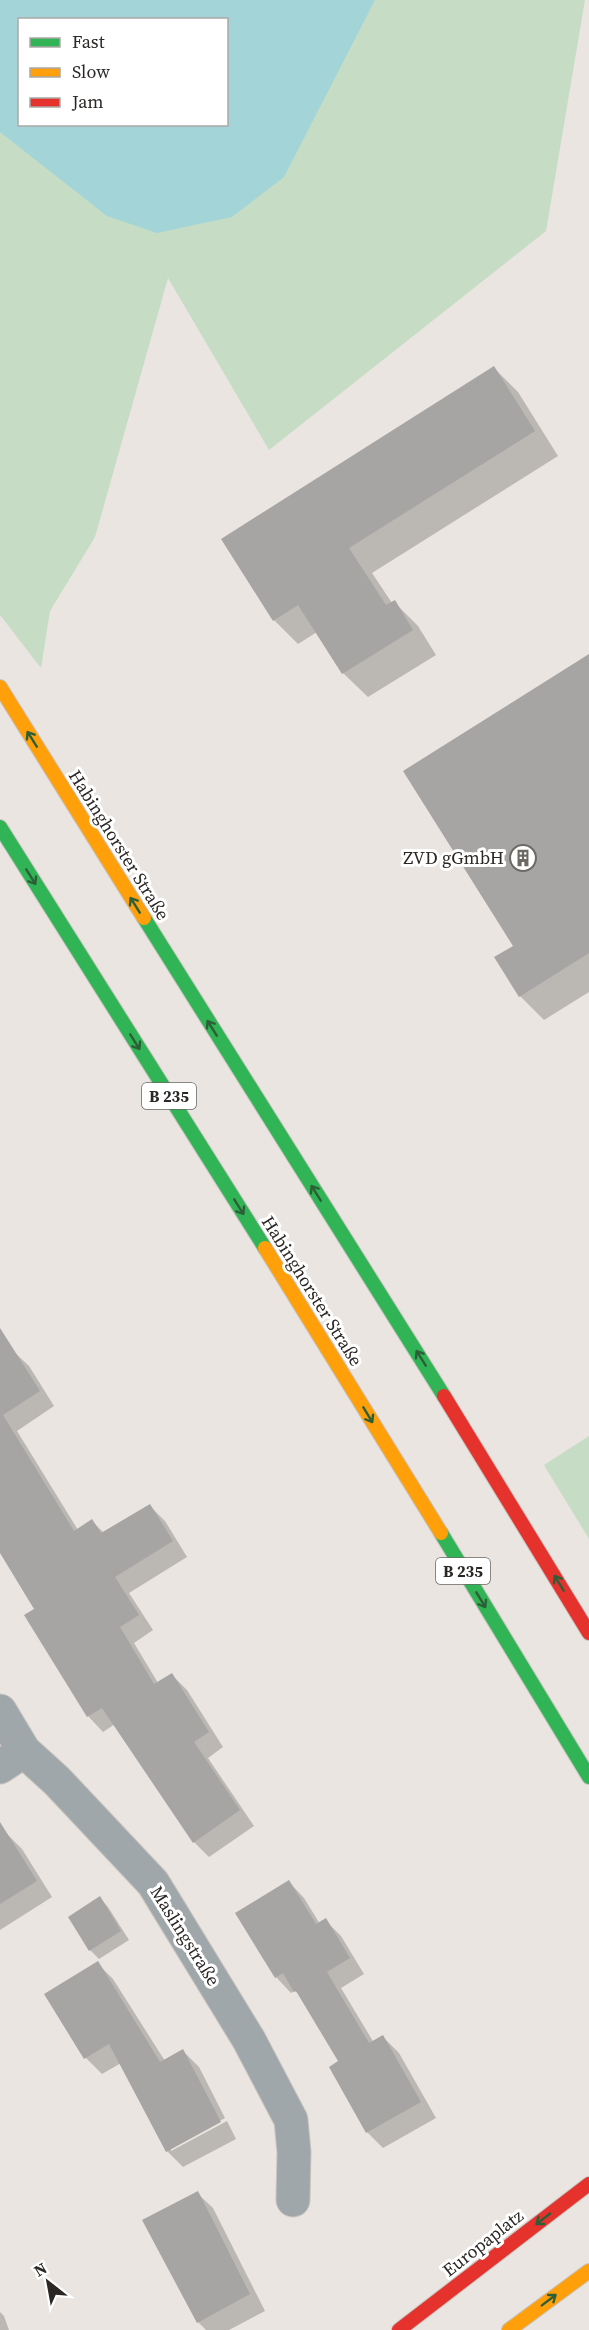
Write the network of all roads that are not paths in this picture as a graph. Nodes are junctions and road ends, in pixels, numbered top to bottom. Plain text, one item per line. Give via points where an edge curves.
1 (0, 687) edge
2 (0, 827) edge
3 (589, 1633) edge
4 (0, 1711) edge
5 (12, 1759) edge
6 (589, 1777) edge
7 (589, 2184) edge
8 (293, 2200) dead end
9 (589, 2271) edge
10 (399, 2330) edge
11 (509, 2330) edge

3 -> 1 main road, Habinghorster Straße via 452,1407
2 -> 6 main road, Habinghorster Straße / B 235 via 338,1365
4 - 5 street, Maslingstraße
5 - 8 street, Maslingstraße via 57,1781 153,1883 249,2040 291,2120
7 -> 10 main road, Europaplatz
11 -> 9 main road

